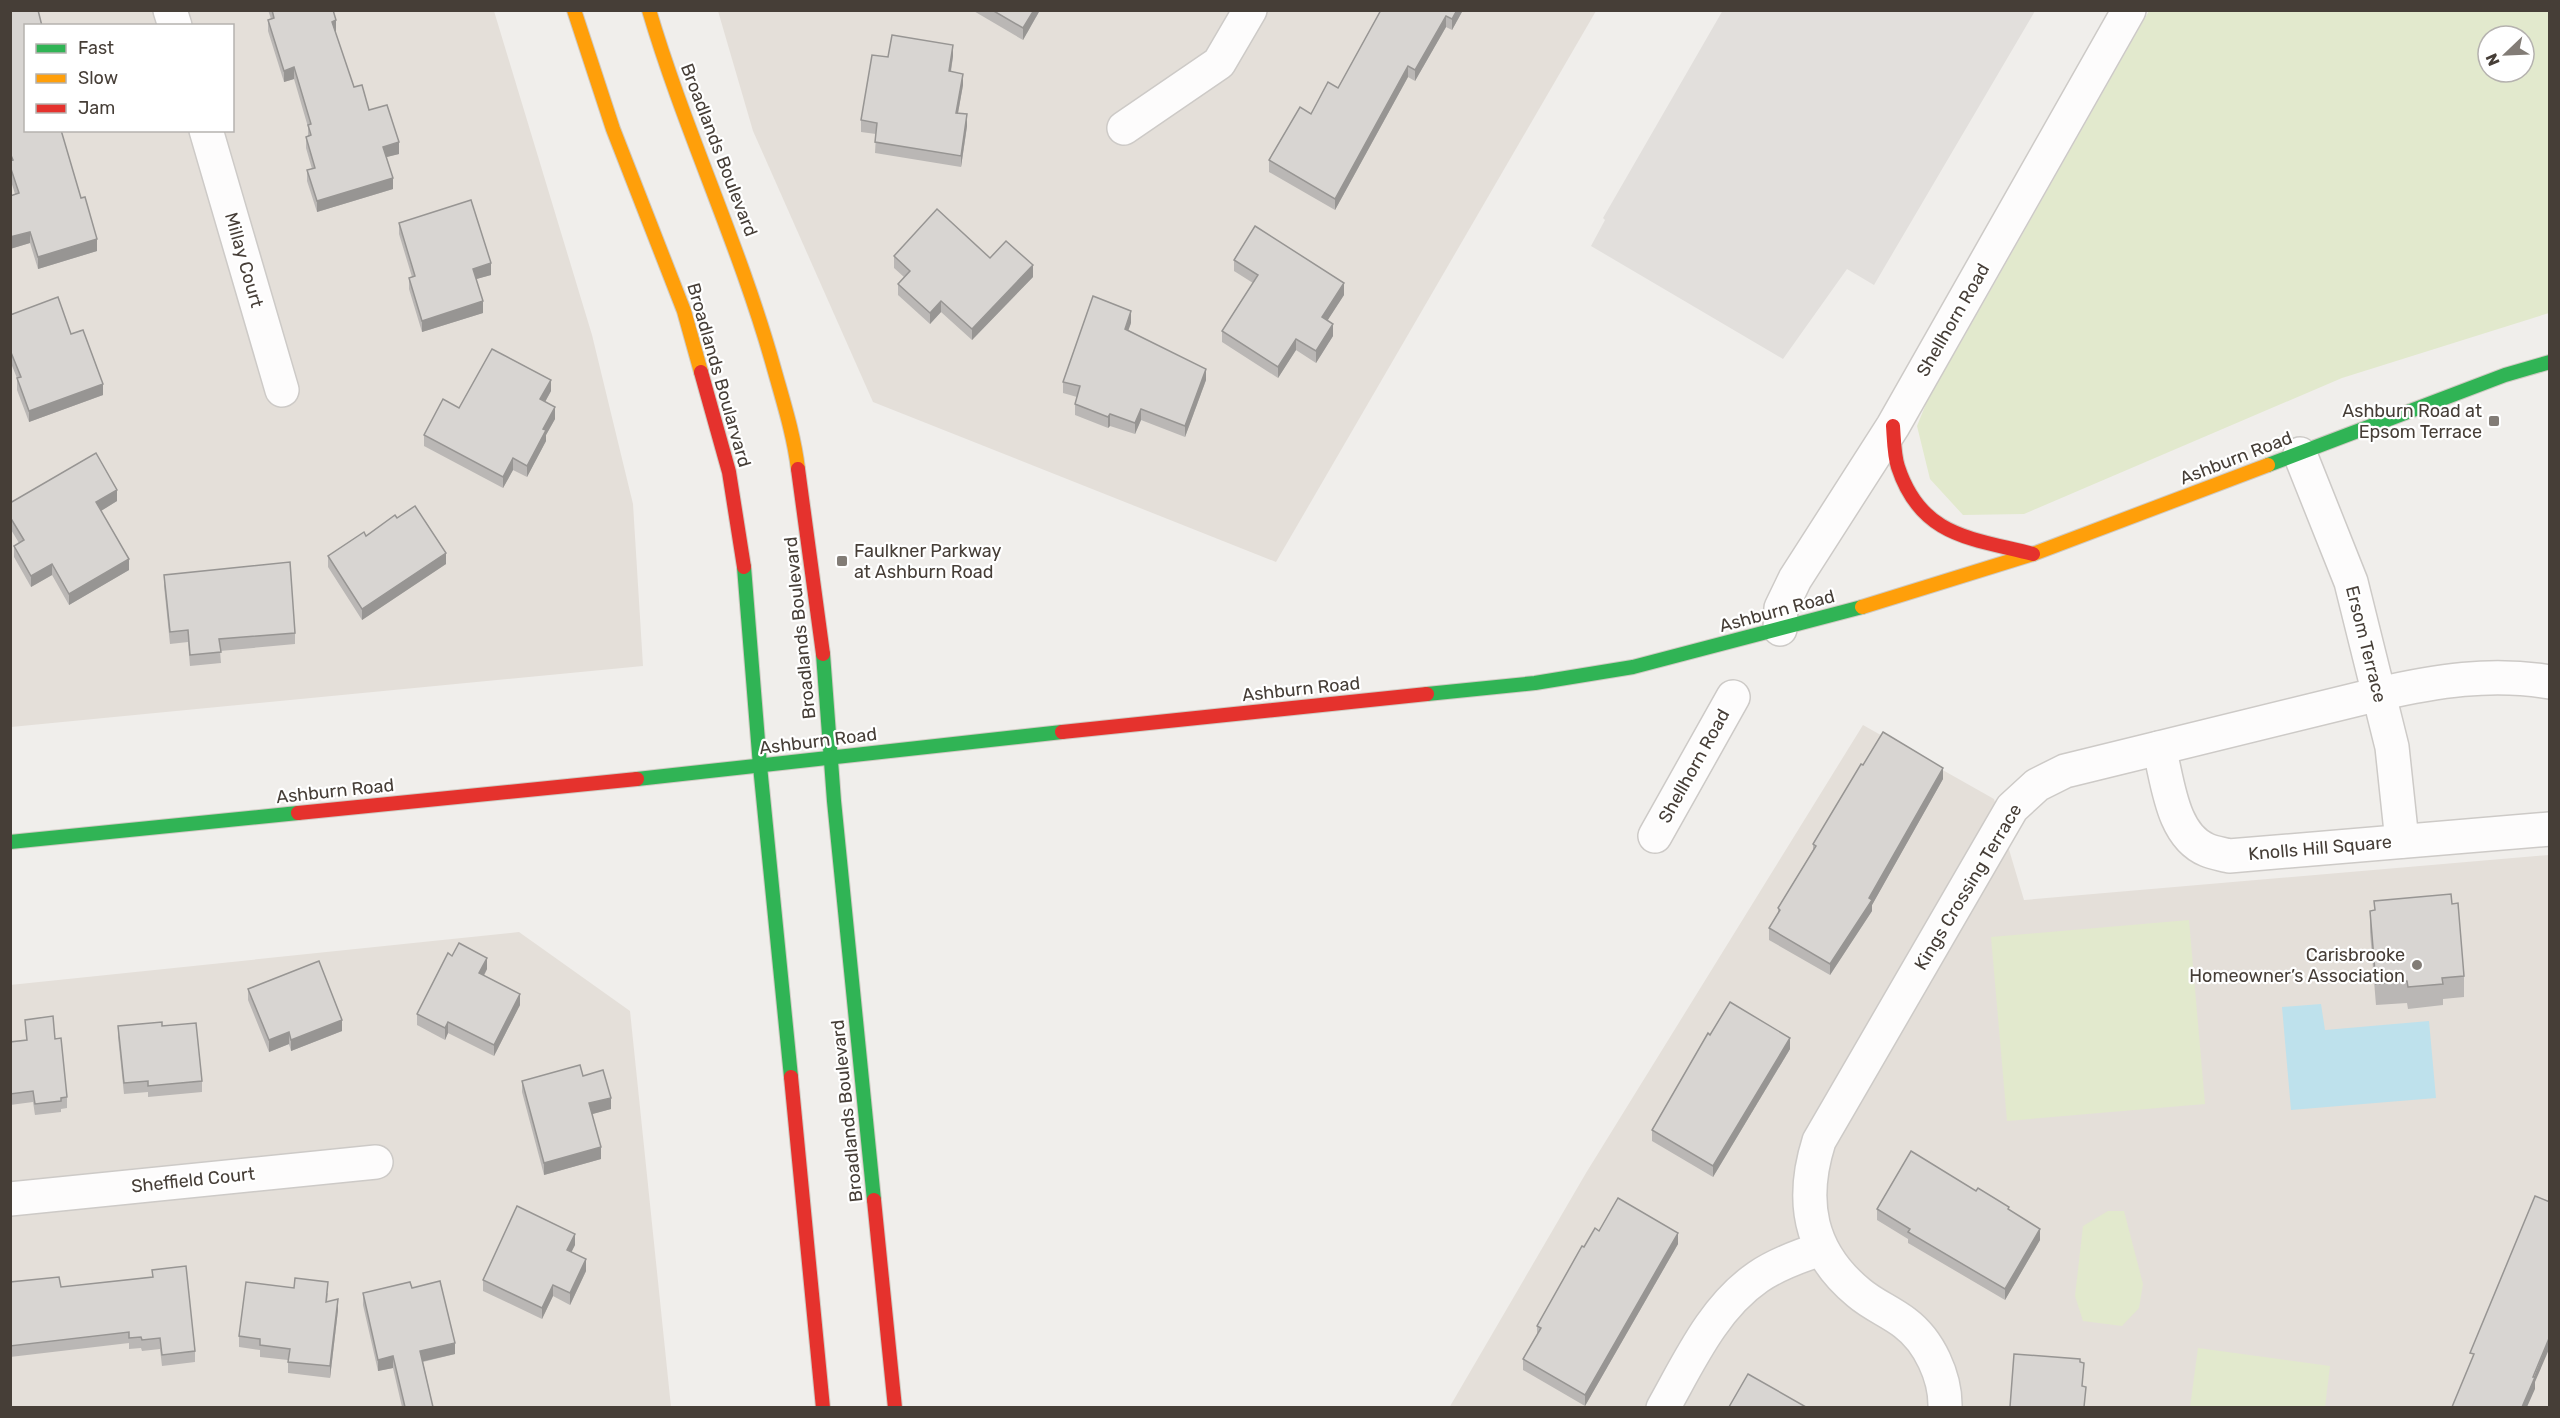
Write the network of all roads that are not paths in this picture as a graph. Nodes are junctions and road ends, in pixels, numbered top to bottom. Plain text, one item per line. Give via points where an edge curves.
1 (574, 10) edge
2 (649, 10) edge
3 (1250, 10) edge
4 (2129, 10) edge
5 (1124, 128) dead end
6 (207, 132) edge
7 (2550, 362) edge
8 (282, 390) dead end
9 (1893, 426) junction
10 (2300, 454) junction
11 (2032, 554) junction
12 (1780, 629) junction
13 (2550, 682) edge
14 (2379, 694) junction
15 (1733, 697) dead end
16 (2159, 748) junction
17 (830, 758) junction
18 (760, 766) junction
19 (2550, 829) edge
20 (1656, 836) dead end
21 (10, 842) edge
22 (2402, 842) junction
23 (376, 1162) dead end
24 (10, 1198) edge
25 (1821, 1249) junction
26 (823, 1407) edge
27 (894, 1407) edge
28 (1663, 1407) edge
29 (1945, 1407) edge

1 - 18 main road, Broadlands Boularvard via 612,129 684,311 729,472 745,573
2 - 17 main road, Broadlands Boulevard via 741,261 795,445 823,652
3 - 5 street via 1220,63
4 - 9 street, Shellhorn Road
6 - 8 street, Millay Court
7 - 10 main road, Ashburn Road via 2505,375
9 - 11 main road via 1897,466 1911,497 1929,519 1950,534
9 - 12 street, Shellhorn Road via 1796,579 1781,608
10 - 11 main road, Ashburn Road
10 - 14 street, Ersom Terrace via 2351,582
11 - 12 main road, Ashburn Road via 1897,598
12 - 17 main road, Ashburn Road via 1633,667 1535,682
13 - 14 street, Kings Crossing Terrace via 2482,677 2430,682
14 - 16 street, Kings Crossing Terrace
14 - 22 street, Ersom Terrace via 2392,747
15 - 20 street, Shellhorn Road
16 - 22 street, Knolls Hill Square via 2175,811 2186,833 2205,850 2229,856
16 - 25 street, Kings Crossing Terrace via 2065,771 2037,785 2012,808 1819,1141 1808,1193 1811,1221
17 - 18 main road, Ashburn Road
17 - 27 main road, Broadlands Boulevard
18 - 21 main road, Ashburn Road
18 - 26 main road
19 - 22 street, Knolls Hill Square
23 - 24 street, Sheffield Court
25 - 28 street via 1768,1271 1731,1299 1708,1329
25 - 29 street, Kings Crossing Terrace via 1846,1282 1907,1324 1920,1338 1942,1380

